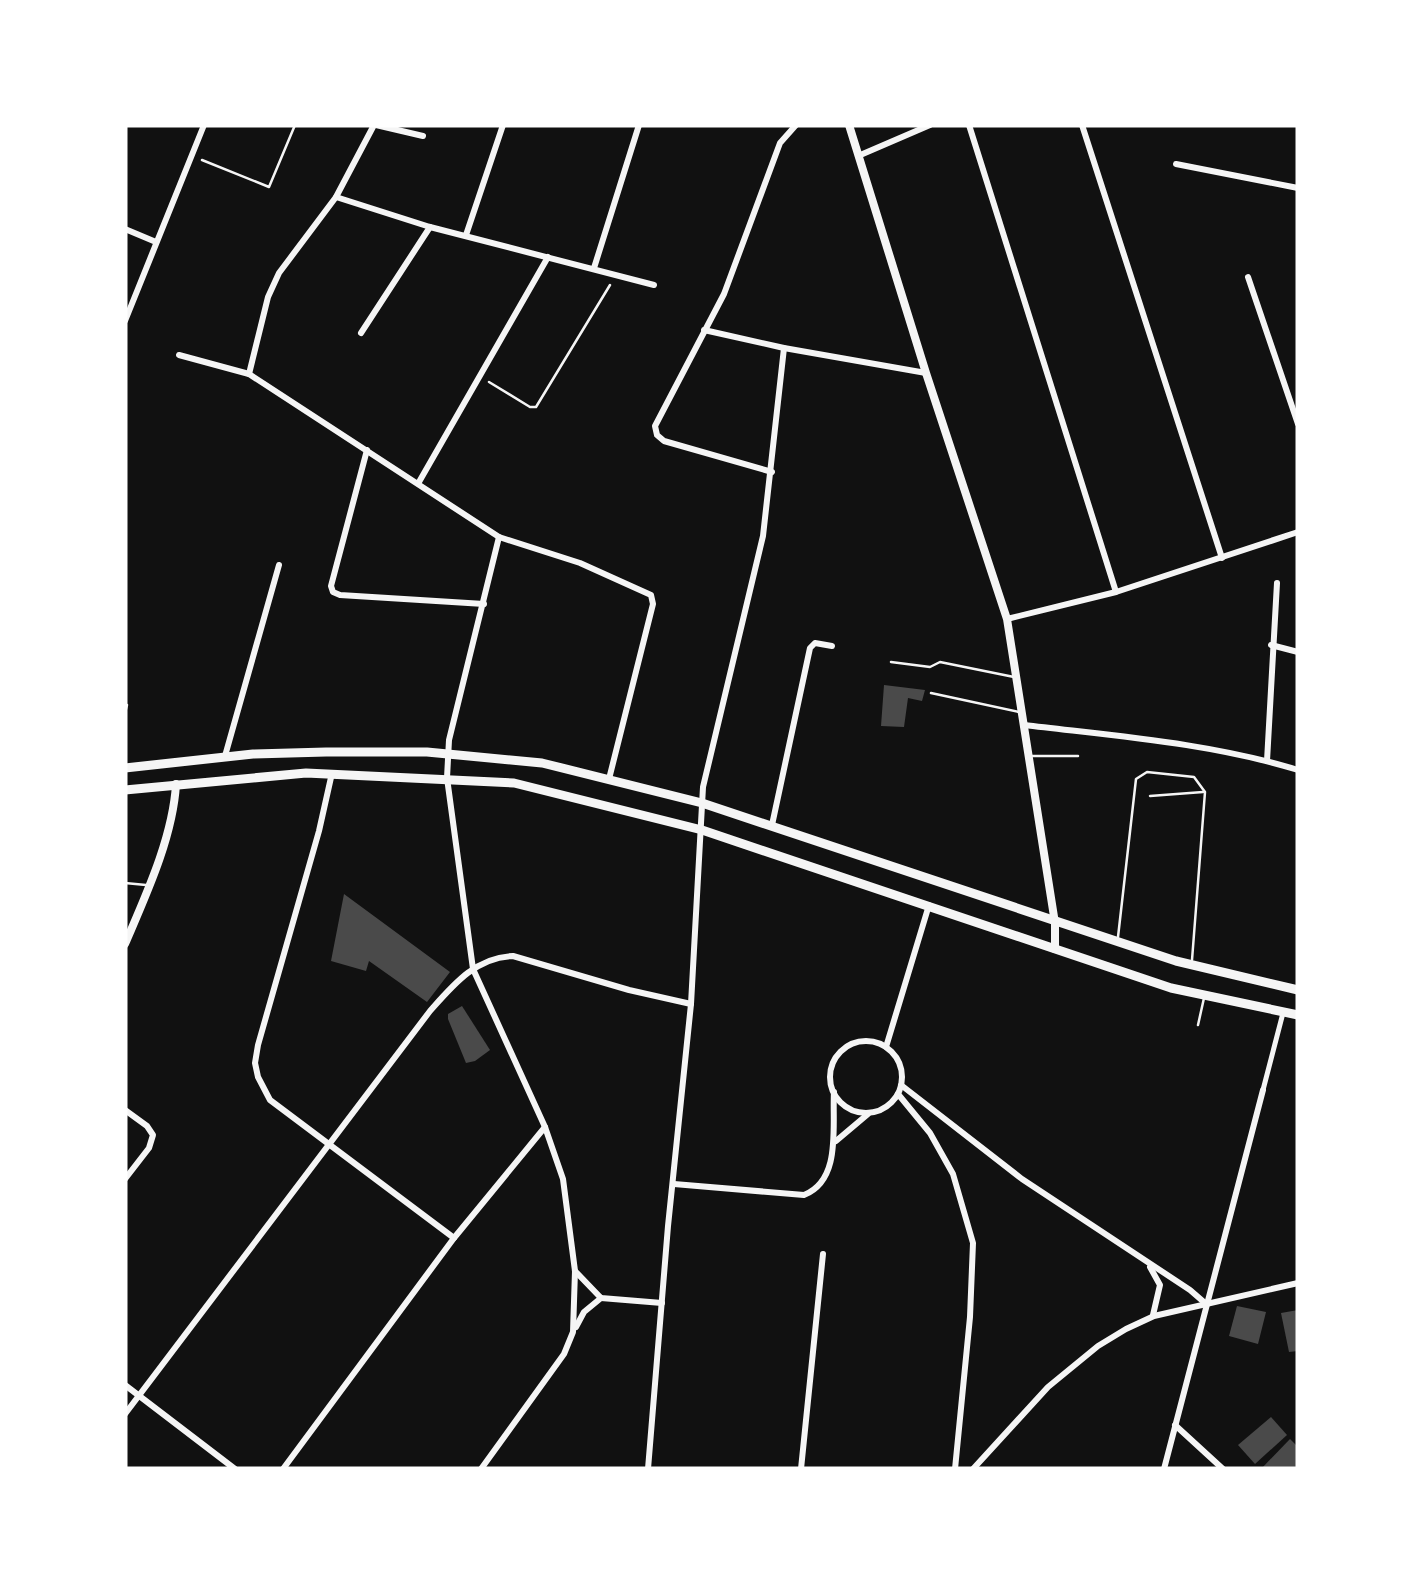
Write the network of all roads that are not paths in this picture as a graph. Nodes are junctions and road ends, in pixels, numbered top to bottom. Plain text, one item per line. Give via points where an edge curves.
1 (204, 125) edge
2 (375, 125) edge
3 (502, 125) edge
4 (639, 125) edge
5 (796, 125) edge
6 (850, 125) edge
7 (930, 125) edge
8 (969, 125) edge
9 (1082, 125) edge
10 (423, 136) dead end
11 (858, 156) junction
12 (1176, 164) dead end
13 (1298, 188) edge
14 (336, 197) junction
15 (430, 227) junction
16 (125, 229) edge
17 (466, 235) junction
18 (157, 242) junction
19 (548, 256) junction
20 (594, 268) junction
21 (1248, 277) dead end
22 (654, 286) dead end
23 (125, 321) edge
24 (704, 330) junction
25 (361, 333) dead end
26 (784, 348) junction
27 (179, 355) dead end
28 (926, 372) junction
29 (249, 374) junction
30 (1298, 424) edge
31 (367, 450) junction
32 (772, 472) junction
33 (419, 482) junction
34 (1298, 532) edge
35 (499, 536) junction
36 (1222, 558) junction
37 (278, 565) dead end
38 (1277, 583) dead end
39 (1116, 592) junction
40 (484, 604) junction
41 (1007, 619) junction
42 (1271, 644) junction
43 (832, 646) dead end
44 (1298, 652) edge
45 (891, 662) dead end
46 (1015, 677) junction
47 (931, 693) dead end
48 (127, 704) edge
49 (1020, 712) junction
50 (125, 713) edge
51 (1022, 724) junction
52 (446, 753) junction
53 (225, 756) junction
54 (1028, 756) junction
55 (1078, 756) dead end
56 (1267, 761) junction
57 (125, 768) edge
58 (1298, 770) edge
59 (332, 773) junction
60 (447, 778) junction
61 (609, 779) junction
62 (176, 784) junction
63 (125, 790) edge
64 (1205, 792) junction
65 (1150, 796) dead end
66 (702, 803) junction
67 (772, 826) junction
68 (702, 830) junction
69 (125, 883) edge
70 (148, 885) junction
71 (929, 906) junction
72 (1055, 923) junction
73 (1117, 943) junction
74 (125, 944) edge
75 (1055, 949) junction
76 (1192, 966) junction
77 (472, 968) junction
78 (1298, 990) edge
79 (1204, 997) junction
80 (691, 1004) junction
81 (1283, 1013) junction
82 (1298, 1015) edge
83 (1198, 1024) dead end
84 (886, 1046) junction
85 (901, 1085) junction
86 (1263, 1090) joint
87 (834, 1092) junction
88 (898, 1094) junction
89 (125, 1110) edge
90 (869, 1112) junction
91 (546, 1127) junction
92 (834, 1142) junction
93 (328, 1145) junction
94 (125, 1179) edge
95 (674, 1184) junction
96 (454, 1238) junction
97 (823, 1254) dead end
98 (1146, 1263) junction
99 (575, 1271) junction
100 (1298, 1283) edge
101 (601, 1298) junction
102 (662, 1303) junction
103 (1206, 1304) junction
104 (1153, 1316) junction
105 (573, 1332) junction
106 (125, 1385) edge
107 (139, 1396) junction
108 (125, 1414) edge
109 (1175, 1425) junction
110 (234, 1469) edge
111 (282, 1469) edge
112 (481, 1469) edge
113 (648, 1469) edge
114 (801, 1469) edge
115 (955, 1469) edge
116 (973, 1469) edge
117 (1164, 1469) edge
118 (1223, 1469) edge

1 - 18 street
2 - 10 street
2 - 14 street
3 - 17 street
4 - 20 street
5 - 24 street via 780,142 738,260
6 - 11 street
7 - 11 street
8 - 39 street
9 - 36 street
11 - 28 street
12 - 13 street
14 - 15 street
14 - 29 street via 278,273
15 - 17 street
15 - 25 street
16 - 18 street
17 - 19 street
18 - 23 street
19 - 20 street
19 - 33 street
20 - 22 street
21 - 30 street
24 - 26 street
24 - 32 street via 655,426 657,435
26 - 28 street
26 - 32 street
27 - 29 street
28 - 41 street
29 - 31 street
31 - 33 street
31 - 40 street via 333,592
32 - 66 street
33 - 35 street
34 - 36 street
35 - 40 street
35 - 61 street via 651,594
36 - 39 street
37 - 53 street
38 - 42 street
39 - 41 street
40 - 52 street
41 - 46 street
42 - 44 street
42 - 56 street
43 - 67 street via 810,648
45 - 46 lane via 940,662
46 - 49 street
47 - 49 lane
48 - 50 lane
49 - 51 street
51 - 54 street
51 - 56 street
52 - 53 main road
52 - 60 street
52 - 61 main road via 542,763
53 - 57 main road
54 - 55 lane
54 - 72 street
56 - 58 street
59 - 60 main road
59 - 62 main road
59 - 93 street via 255,1063 270,1100
60 - 68 main road via 514,783
60 - 77 street
61 - 66 main road
62 - 63 main road
62 - 70 street
64 - 65 lane
64 - 73 lane via 1186,775 1146,772 1136,779
64 - 76 lane
66 - 67 main road
66 - 68 street
67 - 72 main road
68 - 71 main road
68 - 80 street
69 - 70 lane
70 - 74 street
71 - 75 main road
71 - 84 street
72 - 73 main road
72 - 75 street
73 - 76 main road
75 - 79 main road
76 - 78 main road
77 - 80 street via 513,956
77 - 91 street
77 - 93 street via 430,1011
79 - 81 main road
79 - 83 lane
80 - 95 street
81 - 82 main road
81 - 86 street
84 - 85 street via 900,1065
84 - 87 street via 847,1046 832,1065
85 - 88 street
85 - 98 street
86 - 103 street
87 - 90 street via 852,1110
87 - 92 street
88 - 90 street
88 - 115 street via 953,1174 972,1243
89 - 94 street via 153,1135
90 - 92 street
91 - 96 street
91 - 99 street via 566,1190
92 - 95 street via 825,1179 804,1196
93 - 96 street
93 - 107 street
95 - 102 street
96 - 111 street
97 - 114 street
98 - 103 street
98 - 104 street via 1160,1285
99 - 101 street
99 - 105 street
100 - 103 street
101 - 102 street
101 - 105 street
102 - 113 street
103 - 104 street
103 - 109 street
104 - 116 street via 1073,1366
105 - 112 street via 542,1388
106 - 107 street
107 - 108 street
107 - 110 street
109 - 117 street
109 - 118 street

